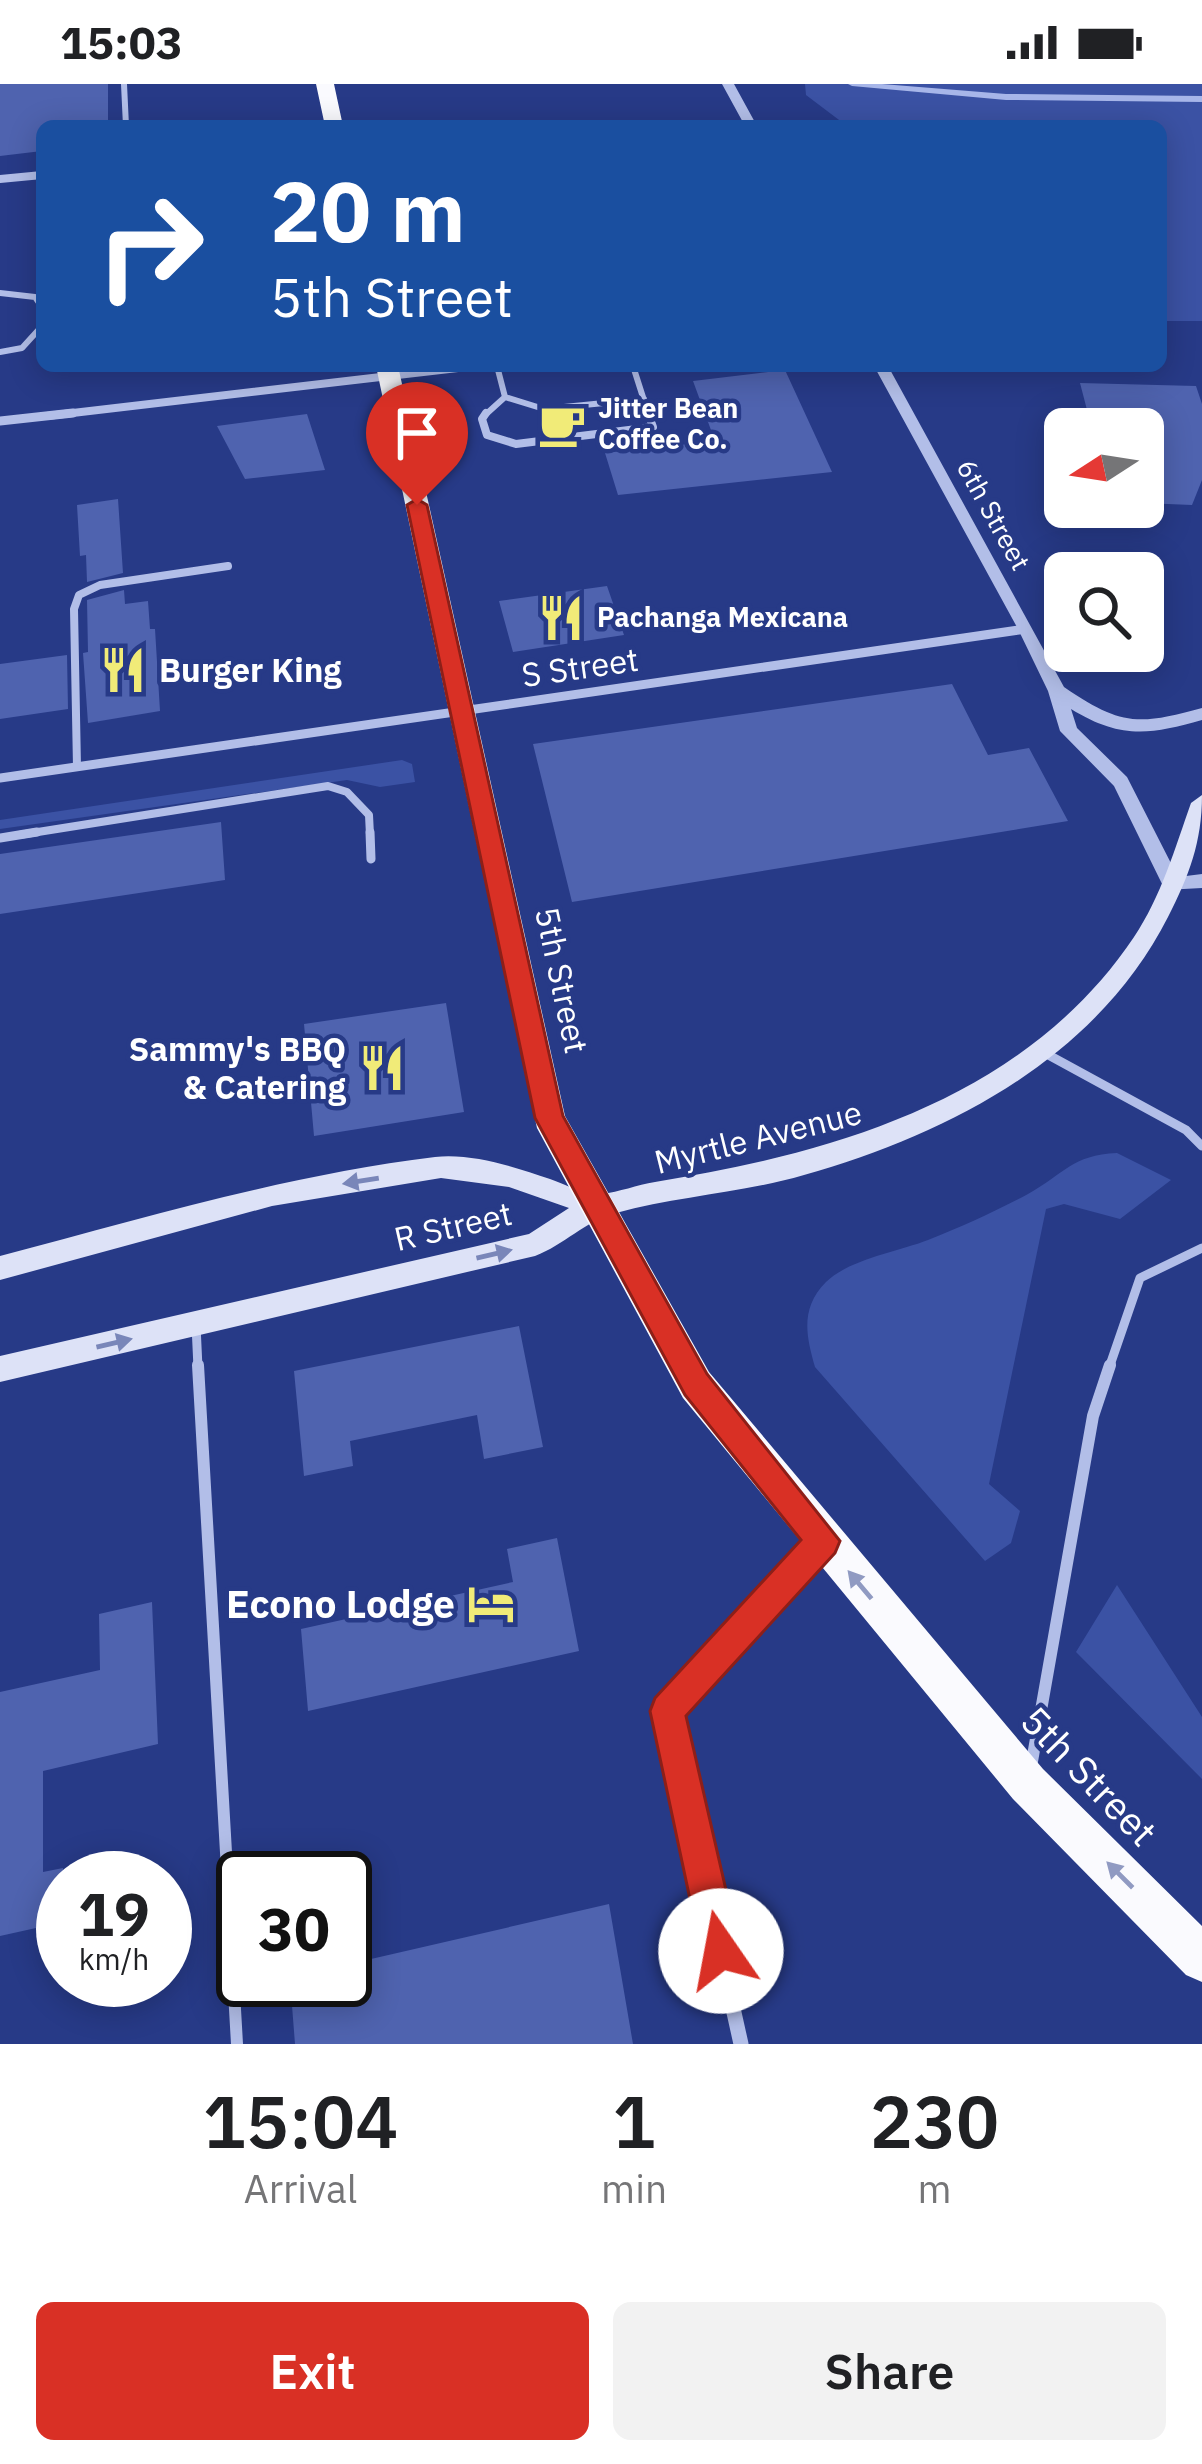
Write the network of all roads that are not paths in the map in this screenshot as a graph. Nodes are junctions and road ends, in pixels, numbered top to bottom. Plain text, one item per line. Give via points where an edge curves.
1 (124, 84) edge
2 (325, 84) edge
3 (728, 84) edge
4 (126, 120) edge
5 (333, 120) edge
6 (748, 120) edge
7 (36, 176) edge
8 (0, 179) edge
9 (0, 293) edge
10 (36, 298) edge
11 (36, 333) edge
12 (0, 352) edge
13 (380, 372) edge
14 (388, 372) edge
15 (498, 372) edge
16 (635, 372) edge
17 (884, 372) edge
18 (505, 398) junction
19 (644, 399) junction
20 (0, 421) edge
21 (228, 566) dead end
22 (1026, 629) junction
23 (1057, 691) junction
24 (463, 710) junction
25 (1202, 714) edge
26 (77, 767) junction
27 (0, 778) edge
28 (1202, 803) edge
29 (0, 838) edge
30 (371, 859) dead end
31 (1202, 881) edge
32 (1172, 885) junction
33 (1043, 1052) junction
34 (1202, 1146) edge
35 (597, 1208) junction
36 (1202, 1248) edge
37 (0, 1268) edge
38 (196, 1325) junction
39 (0, 1370) edge
40 (823, 1541) junction
41 (1028, 1784) junction
42 (1202, 1959) edge
43 (237, 2044) edge
44 (741, 2044) edge

1 - 4 lane
2 - 5 highway
3 - 6 street
7 - 8 street
9 - 10 lane
11 - 12 lane via 22,348
13 - 20 street
14 - 24 highway, 5th Street
15 - 18 lane
16 - 19 lane
17 - 22 street, 6th Street
18 - 19 lane via 544,409
18 - 19 lane via 490,406 481,427 516,444 653,427
21 - 26 lane via 79,595
22 - 23 street, 6th Street
22 - 24 street, S Street
23 - 25 street via 1119,728
23 - 32 street, 6th Street via 1069,731 1121,782
24 - 26 street, S Street
24 - 35 highway, 5th Street via 549,1118
26 - 27 street, S Street
28 - 32 main road, Myrtle Avenue
29 - 30 lane via 328,786 347,792 369,815
31 - 32 street
32 - 33 main road, Myrtle Avenue via 1142,944
33 - 34 lane
33 - 35 main road, Myrtle Avenue via 904,1134 825,1160
35 -> 37 main road, R Street via 509,1176 441,1167 272,1195
38 -> 35 main road, R Street via 535,1244
35 - 40 highway, 5th Street via 696,1384
36 - 41 lane via 1140,1278 1094,1416
39 -> 38 main road, R Street
38 - 43 lane
41 -> 40 highway, 5th Street
40 - 44 street via 667,1711
42 -> 41 highway, 5th Street

